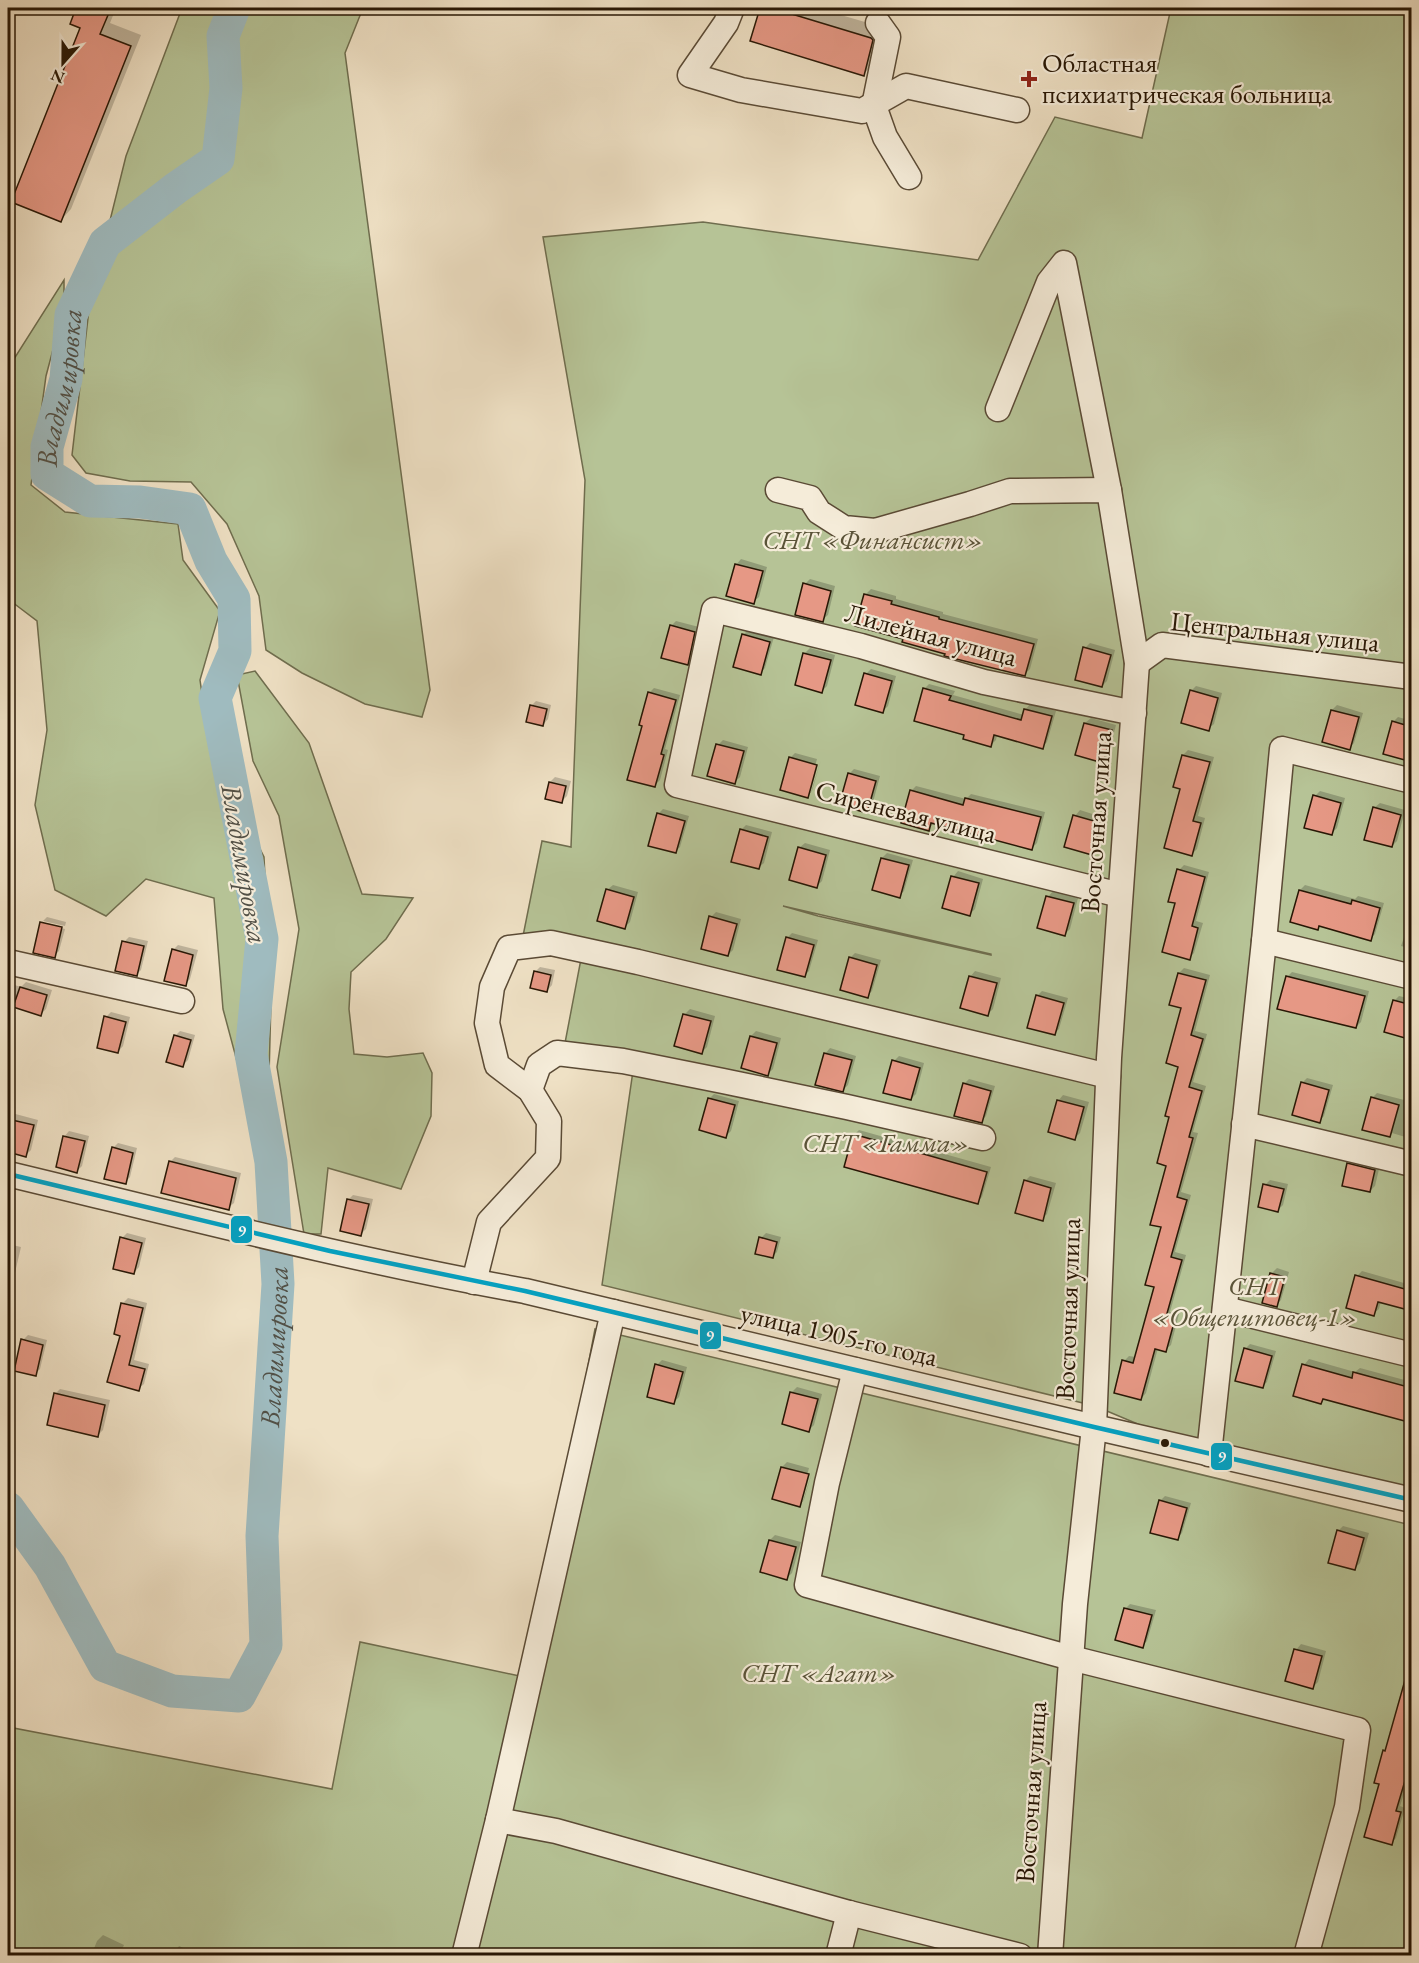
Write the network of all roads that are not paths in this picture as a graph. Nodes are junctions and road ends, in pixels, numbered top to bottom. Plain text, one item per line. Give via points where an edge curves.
1 (732, 8) edge
2 (879, 23) dead end
3 (874, 106) junction
4 (1017, 110) dead end
5 (909, 177) dead end
6 (998, 409) dead end
7 (778, 490) dead end
8 (1109, 490) junction
9 (1137, 663) junction
10 (1412, 677) edge
11 (1134, 713) junction
12 (1412, 781) edge
13 (677, 785) joint
14 (1120, 895) junction
15 (1264, 941) junction
16 (8, 962) edge
17 (1412, 977) edge
18 (182, 1001) dead end
19 (1108, 1076) junction
20 (530, 1090) junction
21 (1244, 1124) junction
22 (983, 1138) dead end
23 (1412, 1164) edge
24 (8, 1174) edge
25 (474, 1282) junction
26 (1225, 1309) junction
27 (613, 1312) junction
28 (1412, 1354) edge
29 (855, 1370) junction
30 (1094, 1427) junction
31 (1209, 1454) junction
32 (1412, 1500) edge
33 (1071, 1658) junction
34 (498, 1820) junction
35 (849, 1912) junction
36 (464, 1956) edge
37 (838, 1956) edge
38 (1020, 1956) edge
39 (1050, 1956) edge
40 (1306, 1956) edge

1 - 3 street via 690,75 741,90 862,111
2 - 3 street via 888,37
3 - 4 street via 906,86
3 - 5 street via 885,137
6 - 8 street, Восточная улица via 1048,282 1064,263
7 - 8 street via 810,498 819,512 844,528 875,531 1010,491
8 - 9 street, Восточная улица
9 - 10 street, Центральная улица via 1162,645
9 - 11 street, Восточная улица
11 - 13 street, Лилейная улица via 984,682 861,646 714,610
11 - 14 street, Восточная улица
12 - 15 street via 1282,749
13 - 14 street, Сиреневая улица
14 - 19 street, Восточная улица
15 - 17 street
15 - 21 street
16 - 18 street
19 - 20 street via 551,943 509,948 492,987 487,1023 496,1065
19 - 30 street, Восточная улица
20 - 22 street via 539,1065 557,1053 622,1061
20 - 25 street via 549,1121 548,1158 489,1222
21 - 23 street
21 - 26 street
24 - 25 street, улица 1905-го года
25 - 27 street, улица 1905-го года
26 - 28 street
26 - 31 street
27 - 29 street, улица 1905-го года
27 - 34 street
29 - 30 street, улица 1905-го года
29 - 33 street via 807,1585
30 - 31 street, улица 1905-го года
30 - 33 street, Восточная улица
31 - 32 street, улица 1905-го года
33 - 39 street, Восточная улица
33 - 40 street via 1358,1730 1347,1807
34 - 35 street via 556,1831
34 - 36 street
35 - 37 street
35 - 38 street

